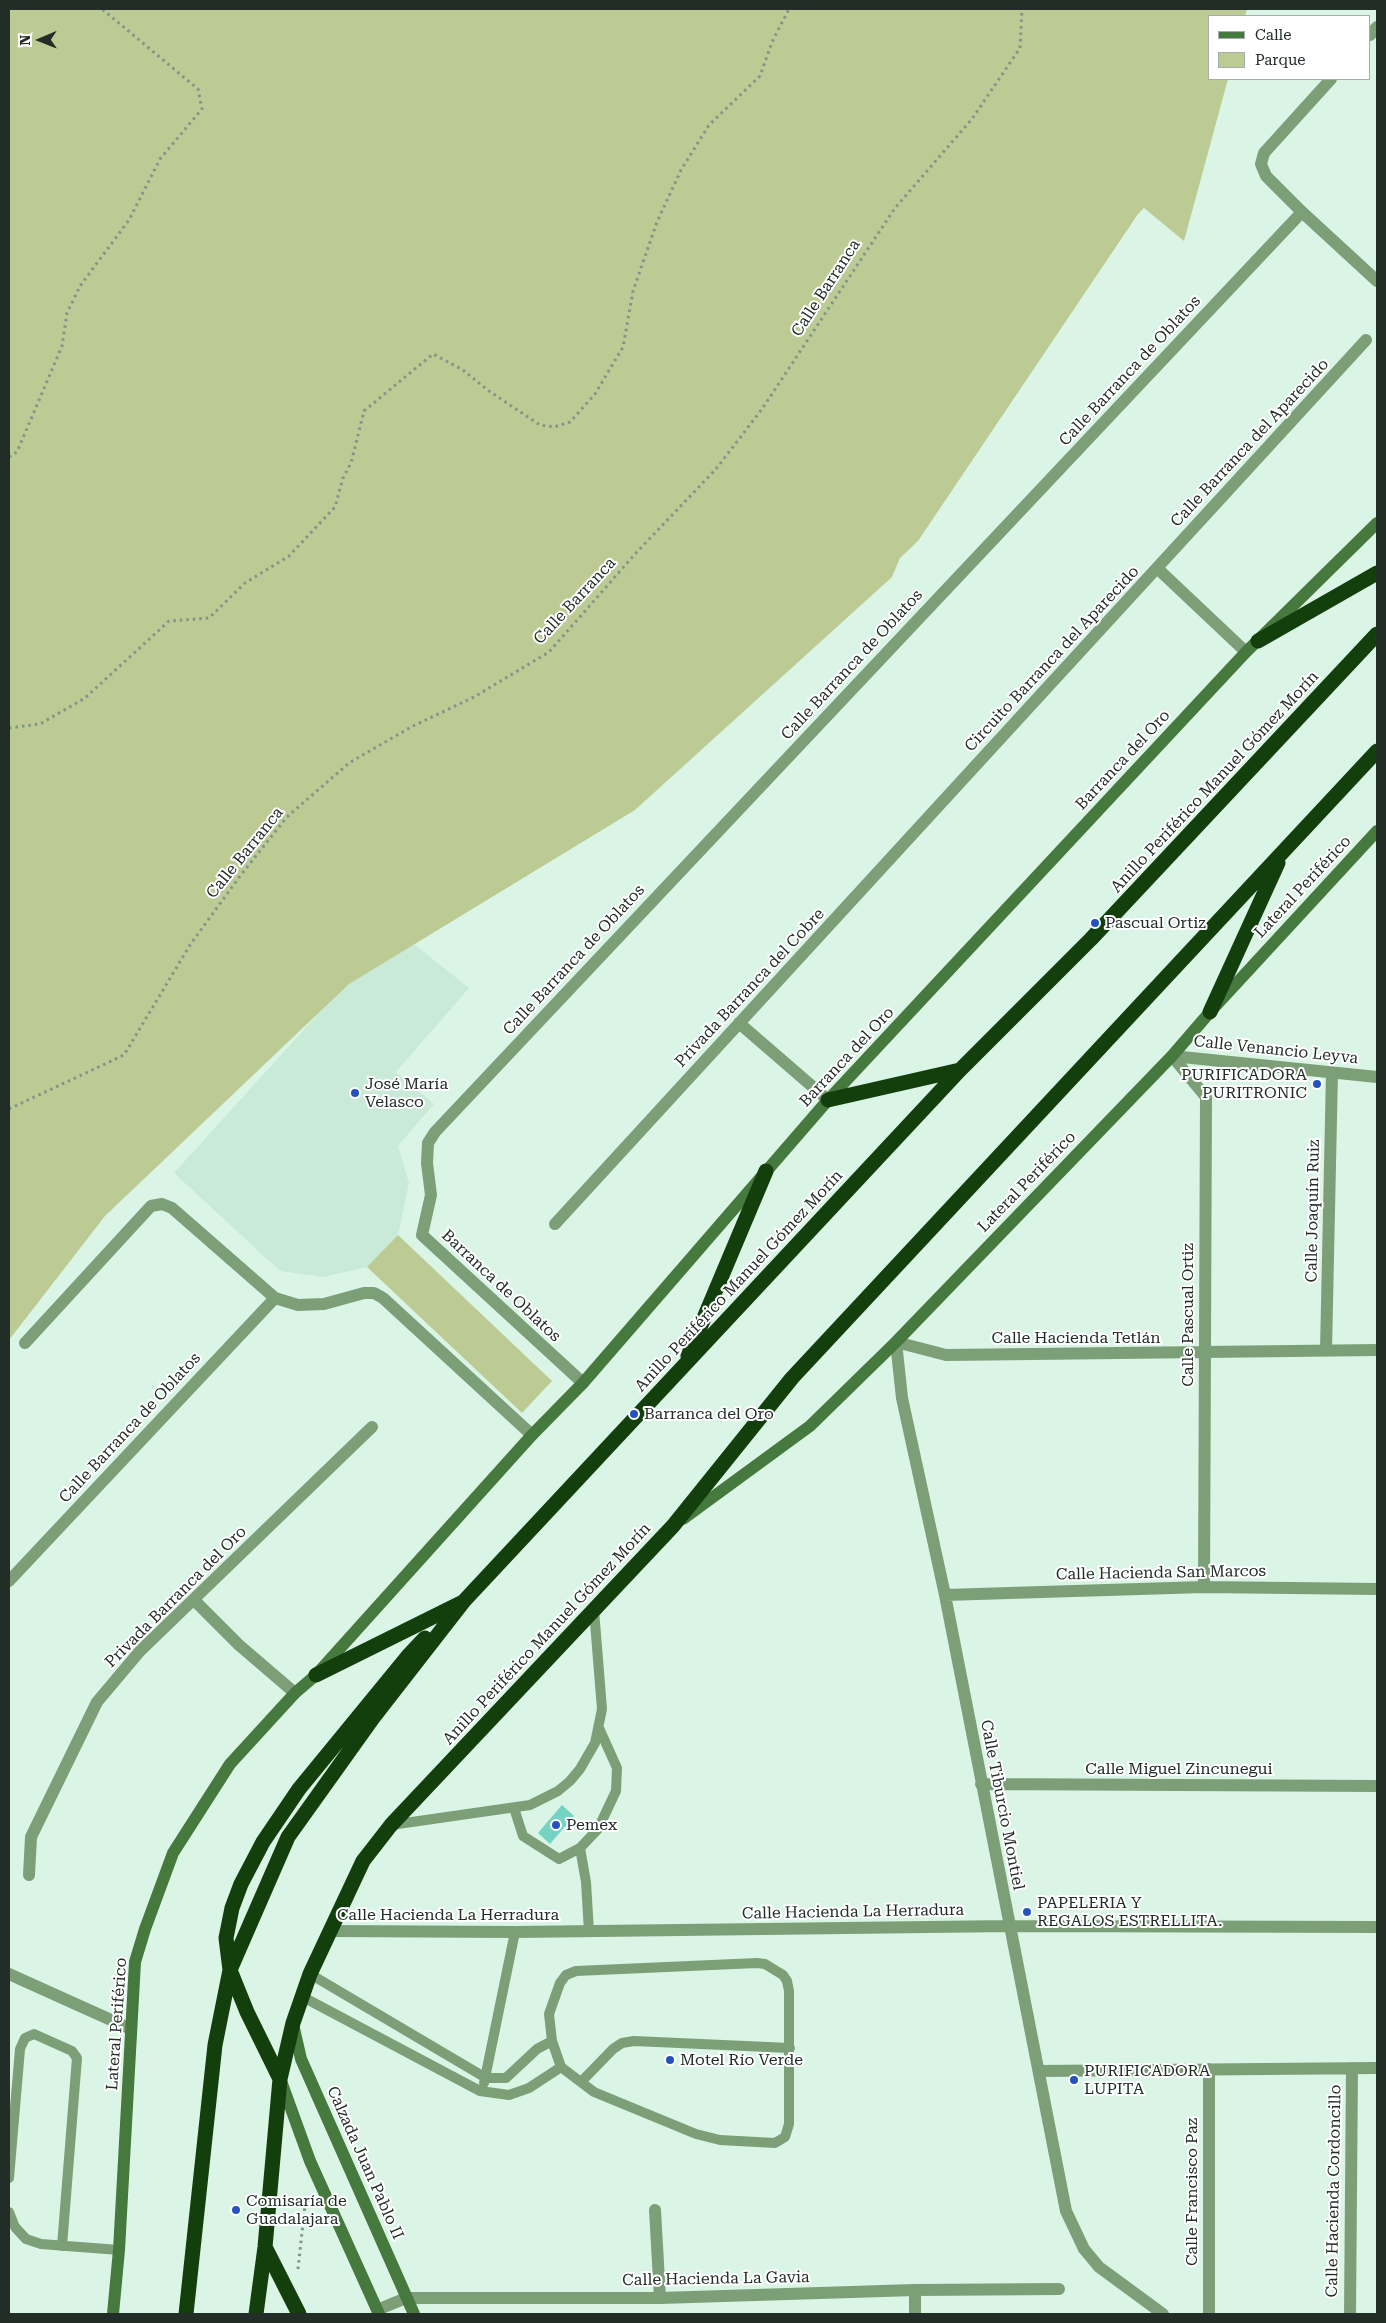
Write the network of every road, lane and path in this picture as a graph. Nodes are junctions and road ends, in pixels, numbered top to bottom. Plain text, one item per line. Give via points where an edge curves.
1 (102, 9) edge
2 (789, 9) edge
3 (1022, 9) edge
4 (1330, 80) edge
5 (1302, 212) junction
6 (1375, 274) edge
7 (1366, 340) dead end
8 (9, 458) edge
9 (1377, 523) edge
10 (1157, 568) junction
11 (1377, 573) edge
12 (1377, 634) edge
13 (1258, 641) junction
14 (1246, 652) junction
15 (9, 728) edge
16 (1377, 751) edge
17 (969, 773) joint
18 (1377, 831) edge
19 (1284, 850) junction
20 (1210, 1012) junction
21 (739, 1024) junction
22 (1172, 1056) junction
23 (960, 1070) junction
24 (1332, 1072) junction
25 (1377, 1077) edge
26 (828, 1100) junction
27 (9, 1109) edge
28 (428, 1143) joint
29 (766, 1171) junction
30 (555, 1224) dead end
31 (276, 1298) junction
32 (896, 1342) junction
33 (25, 1343) dead end
34 (1326, 1350) junction
35 (1377, 1350) edge
36 (1204, 1353) junction
37 (684, 1367) junction
38 (583, 1383) junction
39 (372, 1427) dead end
40 (532, 1436) junction
41 (673, 1526) junction
42 (9, 1581) edge
43 (1204, 1587) junction
44 (1377, 1589) edge
45 (945, 1595) junction
46 (194, 1600) junction
47 (464, 1601) junction
48 (594, 1610) junction
49 (316, 1675) junction
50 (295, 1693) junction
51 (599, 1728) junction
52 (981, 1784) junction
53 (1377, 1786) edge
54 (514, 1808) junction
55 (391, 1826) junction
56 (580, 1848) junction
57 (29, 1875) dead end
58 (1011, 1926) junction
59 (1377, 1927) edge
60 (329, 1931) junction
61 (515, 1932) junction
62 (588, 1932) junction
63 (230, 1970) junction
64 (9, 1974) edge
65 (310, 1974) junction
66 (300, 1996) junction
67 (293, 2023) junction
68 (132, 2029) junction
69 (552, 2041) junction
70 (790, 2048) junction
71 (561, 2066) junction
72 (1352, 2068) junction
73 (1377, 2068) edge
74 (1209, 2069) junction
75 (1039, 2071) junction
76 (280, 2078) junction
77 (486, 2078) junction
78 (581, 2082) junction
79 (480, 2091) junction
80 (310, 2161) junction
81 (9, 2178) edge
82 (655, 2210) dead end
83 (9, 2212) edge
84 (62, 2246) junction
85 (265, 2247) junction
86 (119, 2250) junction
87 (1059, 2289) dead end
88 (915, 2290) junction
89 (406, 2298) junction
90 (660, 2298) junction
91 (296, 2308) edge
92 (378, 2312) edge
93 (113, 2314) edge
94 (186, 2314) edge
95 (256, 2314) edge
96 (414, 2314) edge
97 (914, 2314) edge
98 (1163, 2314) edge
99 (1208, 2314) edge
100 (1350, 2314) edge

1 - 8 path via 198,89 202,109 160,159 129,220 80,286 67,313 62,346 18,452
2 - 15 path via 760,76 709,125 680,170 657,222 633,291 623,347 595,394 570,422 540,425 463,370 433,354 364,411 351,463 335,507 289,556 245,584 209,618 169,621 84,698 40,724
3 - 27 path, Calle Barranca via 1020,48 972,119 895,208 762,409 716,469 549,652 474,697 349,763 287,817 240,876 190,945 124,1055
4 - 5 street via 1264,152 1261,164 1266,176
5 - 6 street
5 - 28 street, Calle Barranca de Oblatos via 442,1124
7 - 10 street, Calle Barranca del Aparecido
9 - 13 street, Barranca del Oro
10 - 14 street, Circuito Barranca del Aparecido
10 - 17 street, Circuito Barranca del Aparecido
11 - 13 highway
12 - 23 highway, Anillo Periférico Manuel Gómez Morín via 1091,939
13 - 14 street, Barranca del Oro
14 - 26 street, Barranca del Oro
16 - 19 highway, Anillo Periférico Manuel Gómez Morín
17 - 21 street, Privada Barranca del Cobre
18 - 20 street, Lateral Periférico
19 - 20 highway
19 - 41 highway, Anillo Periférico Manuel Gómez Morín via 792,1378
20 - 22 street, Lateral Periférico
21 - 26 street
21 - 30 street, Privada Barranca del Cobre
22 - 24 street, Calle Venancio Leyva
22 - 32 street, Lateral Periférico
22 - 36 street, Calle Pascual Ortiz via 1206,1097
23 - 26 highway
23 - 37 highway, Anillo Periférico Manuel Gómez Morín
24 - 25 street, Calle Venancio Leyva
24 - 34 street, Calle Joaquín Ruiz
26 - 29 street, Barranca del Oro
28 - 38 street, Barranca de Oblatos via 431,1195 422,1235
29 - 37 highway
29 - 38 street, Barranca del Oro
31 - 33 street via 172,1208 162,1204 151,1206
31 - 40 street via 298,1304 324,1304 374,1293
31 - 42 street, Calle Barranca de Oblatos
32 - 36 street, Calle Hacienda Tetlán via 946,1355
32 - 41 street, Lateral Periférico via 810,1426
32 - 45 street, Calle Tiburcio Montiel via 902,1398
34 - 35 street, Calle Hacienda Tetlán
34 - 36 street, Calle Hacienda Tetlán
36 - 43 street, Calle Pascual Ortiz
37 - 47 highway, Anillo Periférico Manuel Gómez Morín
38 - 40 street, Barranca del Oro
39 - 46 street, Privada Barranca del Oro
40 - 49 street, Barranca del Oro
41 - 48 highway, Anillo Periférico Manuel Gómez Morín
43 - 44 street, Calle Hacienda San Marcos
43 - 45 street, Calle Hacienda San Marcos
45 - 52 street, Calle Tiburcio Montiel
46 - 50 street via 239,1645
46 - 57 street, Privada Barranca del Oro via 140,1651 97,1702 31,1837
47 - 49 highway
47 - 63 highway, Anillo Periférico Manuel Gómez Morín via 373,1718 288,1837
47 - 63 highway via 408,1656 370,1701 299,1789 263,1842 232,1908 226,1938
48 - 51 lane via 602,1690
48 - 55 highway, Anillo Periférico Manuel Gómez Morín
49 - 50 street, Barranca del Oro
50 - 68 street, Lateral Periférico via 230,1764 173,1853 135,1962
51 - 54 lane via 588,1756 570,1781 544,1799
51 - 56 lane via 617,1768 616,1792 598,1829
52 - 53 street, Calle Miguel Zincunegui
52 - 58 street, Calle Tiburcio Montiel
54 - 55 lane
54 - 56 lane via 523,1836 559,1859
55 - 60 highway, Anillo Periférico Manuel Gómez Morín via 364,1861
56 - 62 lane via 586,1882
58 - 59 street, Calle Hacienda La Herradura
58 - 62 street, Calle Hacienda La Herradura
58 - 75 street, Calle Tiburcio Montiel
60 - 61 street, Calle Hacienda La Herradura
60 - 65 highway, Anillo Periférico Manuel Gómez Morín
61 - 62 street, Calle Hacienda La Herradura
61 - 77 lane
63 - 76 highway
63 - 94 highway, Anillo Periférico Manuel Gómez Morín via 215,2045
64 - 68 street
65 - 66 highway, Anillo Periférico Manuel Gómez Morín
65 - 77 lane
66 - 67 highway, Anillo Periférico Manuel Gómez Morín
66 - 79 lane
67 - 76 highway, Anillo Periférico Manuel Gómez Morín
67 - 89 street, Calzada Juan Pablo II via 301,2059
68 - 86 street, Lateral Periférico
69 - 70 lane via 549,2014 560,1983 566,1975 576,1971 757,1963 771,1967 788,1981
69 - 71 lane
69 - 77 lane via 537,2049 506,2078
70 - 78 lane via 634,2041 613,2049
70 - 78 lane via 788,2124 786,2136 775,2143 720,2140 696,2134 594,2092
71 - 78 lane
71 - 79 lane via 529,2088 509,2096
72 - 73 street
72 - 74 street
72 - 100 street, Calle Hacienda Cordoncillo
74 - 75 street
74 - 99 street, Calle Francisco Paz
75 - 98 street, Calle Tiburcio Montiel via 1066,2211 1084,2249 1099,2267
76 - 80 street
76 - 85 highway, Anillo Periférico Manuel Gómez Morín
77 - 79 lane
80 - 91 path
80 - 92 street
81 - 84 lane via 20,2049 25,2038 34,2034 72,2051 77,2058
82 - 90 street
83 - 84 lane via 15,2227 26,2239
84 - 86 lane
85 - 91 highway
85 - 95 highway, Anillo Periférico Manuel Gómez Morín
86 - 93 street, Lateral Periférico
87 - 88 street, Calle Hacienda La Gavia
88 - 90 street, Calle Hacienda La Gavia
88 - 97 street
89 - 90 street, Calle Hacienda La Gavia
89 - 92 street, Calle Hacienda La Gavia
89 - 96 street, Calzada Juan Pablo II

